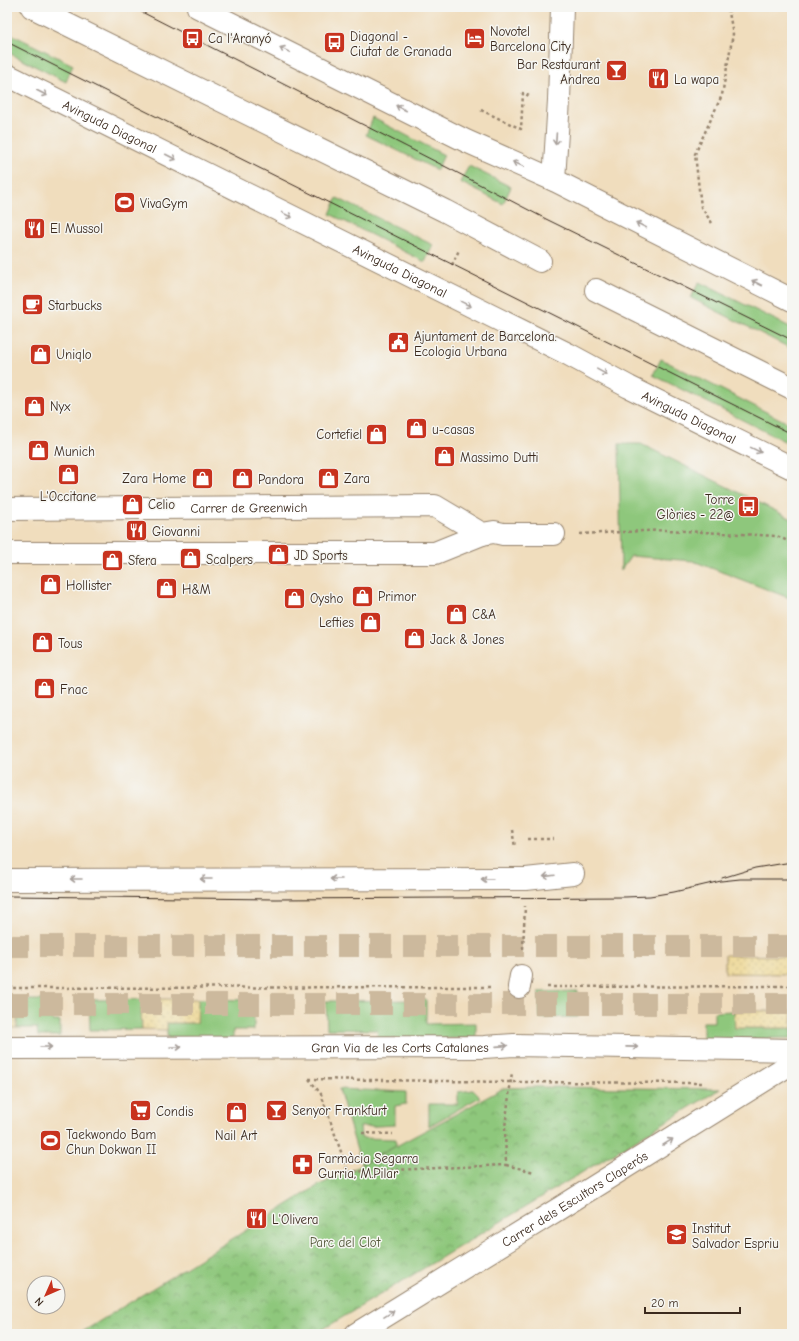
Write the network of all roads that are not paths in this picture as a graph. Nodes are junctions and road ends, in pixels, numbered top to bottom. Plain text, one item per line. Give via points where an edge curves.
1 (32, 7) edge
2 (198, 7) edge
3 (562, 7) edge
4 (7, 75) edge
5 (554, 180) junction
6 (540, 261) dead end
7 (596, 290) dead end
8 (792, 300) edge
9 (792, 388) edge
10 (792, 468) edge
11 (7, 509) edge
12 (482, 534) junction
13 (554, 534) dead end
14 (7, 553) edge
15 (572, 874) dead end
16 (7, 880) edge
17 (7, 1048) edge
18 (792, 1050) edge
19 (792, 1064) edge
20 (356, 1334) edge

1 - 6 street
5 -> 2 street via 466,141
3 -> 5 street
4 -> 10 street, Avinguda Diagonal
8 -> 5 street
7 - 9 street
11 - 12 street, Carrer de Greenwich via 436,506
12 - 13 street
12 - 14 street via 435,553
15 -> 16 street via 526,879
17 -> 18 street, Gran Via de les Corts Catalanes via 514,1045
20 -> 19 street, Carrer dels Escultors Claperós

